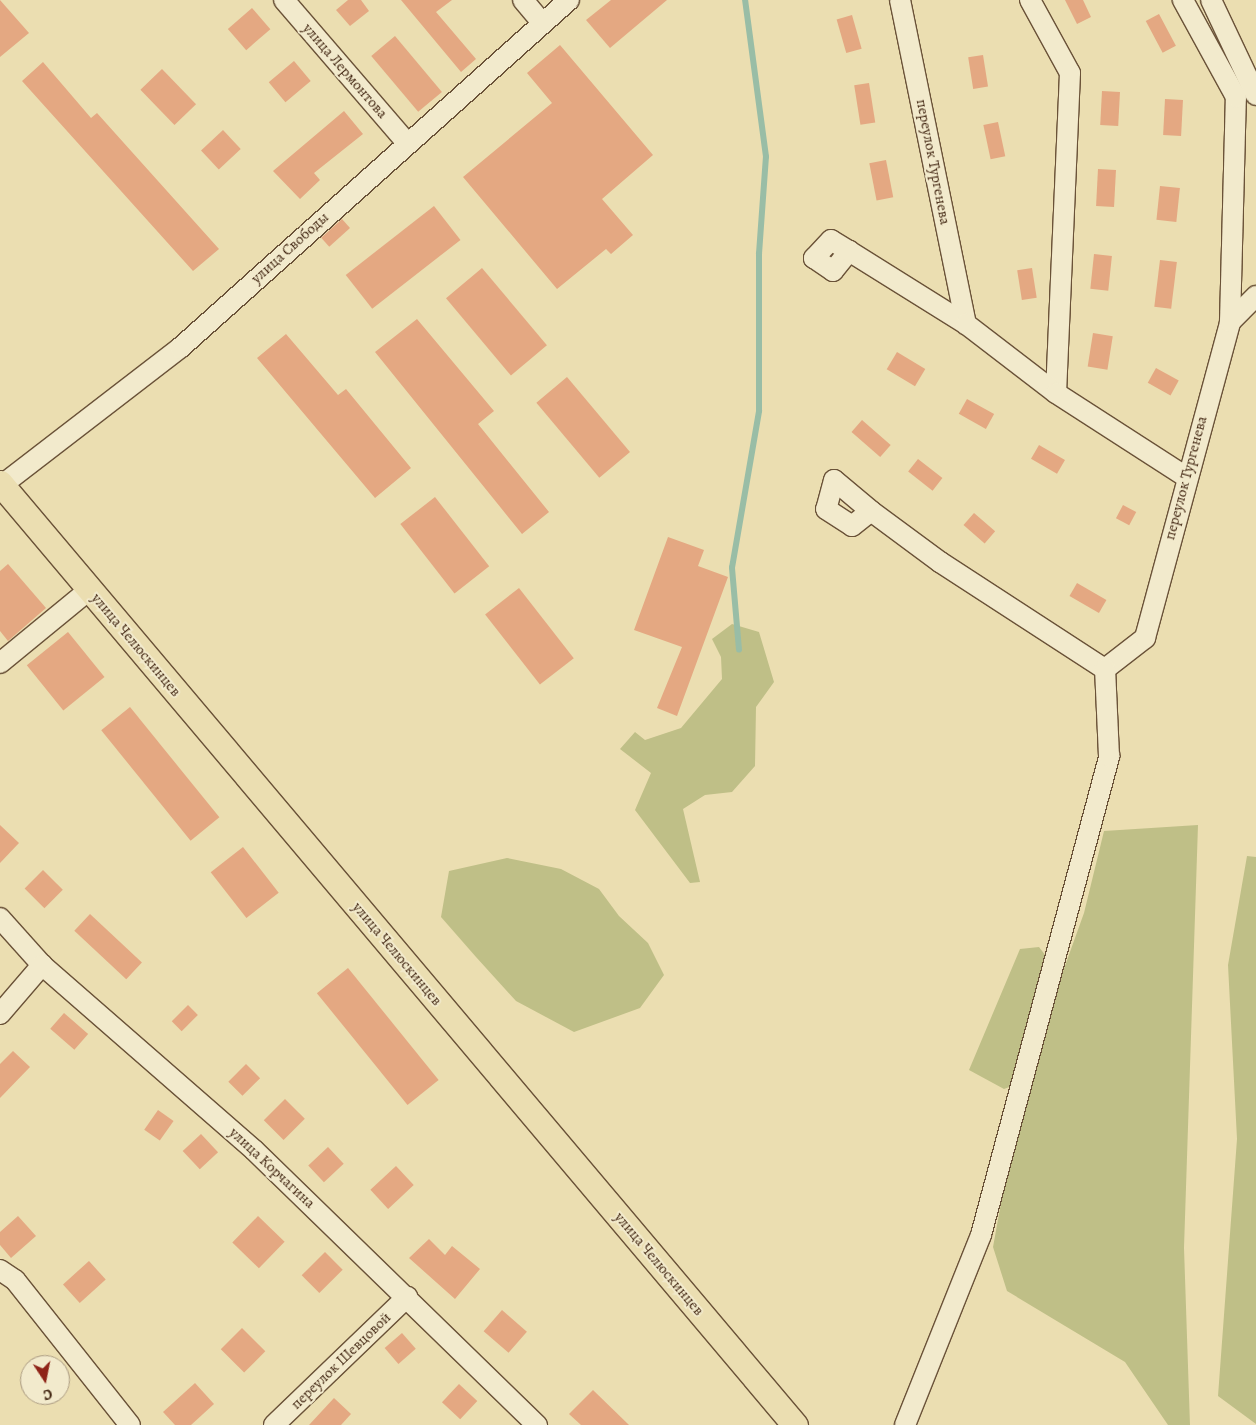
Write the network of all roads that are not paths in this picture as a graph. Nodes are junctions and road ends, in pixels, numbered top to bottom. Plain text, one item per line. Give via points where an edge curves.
1 (284, 0) edge
2 (523, 0) edge
3 (569, 0) edge
4 (900, 0) edge
5 (1030, 0) edge
6 (1183, 0) edge
7 (1212, 0) edge
8 (542, 23) junction
9 (1248, 93) edge
10 (406, 142) junction
11 (849, 251) dead end
12 (1256, 296) edge
13 (1230, 322) junction
14 (966, 324) junction
15 (1056, 393) junction
16 (1185, 476) junction
17 (1, 484) edge
18 (871, 511) dead end
19 (89, 590) junction
20 (0, 663) edge
21 (1106, 669) junction
22 (0, 918) edge
23 (42, 965) junction
24 (0, 1014) edge
25 (0, 1270) edge
26 (407, 1296) junction
27 (130, 1425) edge
28 (274, 1425) edge
29 (537, 1425) edge
30 (795, 1425) edge
31 (905, 1425) edge

1 - 10 street, улица Лермонтова
2 - 8 street
3 - 8 street, улица Свободы
4 - 14 street, переулок Тургенева
5 - 15 street via 1070,73
6 - 9 street
7 - 9 street
8 - 10 street, улица Свободы
9 - 13 street, переулок Тургенева
10 - 17 street, улица Свободы via 180,348
11 - 14 street
12 - 13 street
13 - 16 street, переулок Тургенева
14 - 15 street
15 - 16 street
16 - 21 street, переулок Тургенева via 1145,638
17 - 19 main road, улица Челюскинцев
18 - 21 street via 940,562
19 - 20 street
19 - 30 main road, улица Челюскинцев
21 - 31 street via 1109,756 981,1235
22 - 23 street, улица Корчагина
23 - 24 street
23 - 26 street, улица Корчагина via 254,1150
25 - 27 street via 15,1280
26 - 28 street, переулок Шевцовой
26 - 29 street, улица Корчагина

